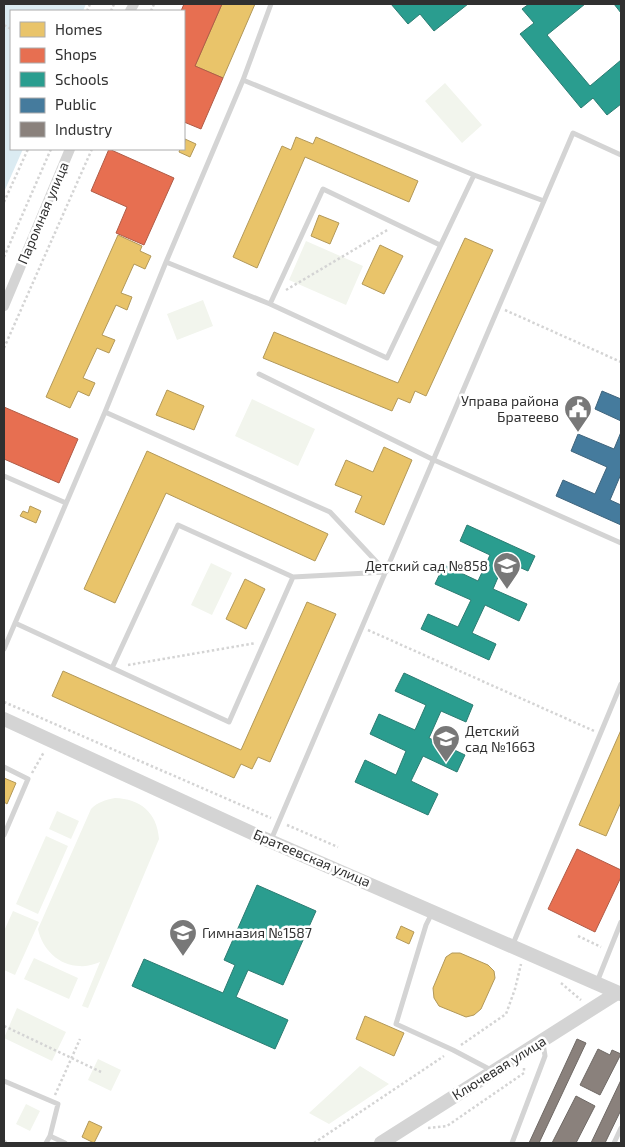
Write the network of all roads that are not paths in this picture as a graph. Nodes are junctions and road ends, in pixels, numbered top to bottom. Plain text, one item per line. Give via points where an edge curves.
1 (271, 4) edge
2 (243, 80) junction
3 (70, 150) edge
4 (621, 155) edge
5 (474, 175) junction
6 (544, 201) junction
7 (440, 245) junction
8 (166, 262) junction
9 (270, 304) junction
10 (4, 306) edge
11 (259, 374) dead end
12 (105, 412) junction
13 (434, 460) junction
14 (4, 476) edge
15 (66, 504) junction
16 (621, 544) edge
17 (386, 572) junction
18 (293, 577) junction
19 (15, 623) junction
20 (4, 649) edge
21 (112, 668) junction
22 (621, 684) edge
23 (4, 719) edge
24 (4, 768) edge
25 (4, 835) edge
26 (271, 840) junction
27 (433, 911) junction
28 (621, 922) edge
29 (512, 946) junction
30 (597, 983) junction
31 (619, 993) edge
32 (542, 1040) junction
33 (494, 1071) junction
34 (4, 1081) edge
35 (621, 1128) edge
36 (50, 1136) junction
37 (46, 1143) edge
38 (65, 1143) edge
39 (381, 1143) edge
40 (512, 1143) edge
41 (614, 1143) edge

1 - 2 lane
2 - 5 lane
2 - 8 lane
3 - 10 street, Паромная улица
4 - 6 lane via 573,133
5 - 6 lane
5 - 7 lane
6 - 13 lane
7 - 9 lane via 387,358
7 - 9 lane via 322,190
8 - 9 lane
8 - 12 lane
11 - 13 lane
12 - 15 lane
12 - 17 lane via 330,512
13 - 16 lane
13 - 17 lane
14 - 15 lane
15 - 19 lane
17 - 18 lane
17 - 26 lane
18 - 21 lane via 178,525
18 - 21 lane via 229,722
19 - 20 lane
19 - 21 lane
22 - 29 lane
23 - 26 street, Братеевская улица
24 - 25 lane via 28,779
26 - 27 street, Братеевская улица
27 - 29 street, Братеевская улица
27 - 33 lane via 396,1024
28 - 30 lane
29 - 30 street, Братеевская улица
30 - 31 street, Братеевская улица
31 - 32 street, Ключевая улица
32 - 33 street, Ключевая улица
32 - 40 lane via 545,1056
33 - 39 street, Ключевая улица
34 - 36 lane via 58,1104
35 - 41 lane
36 - 37 lane
36 - 38 lane

